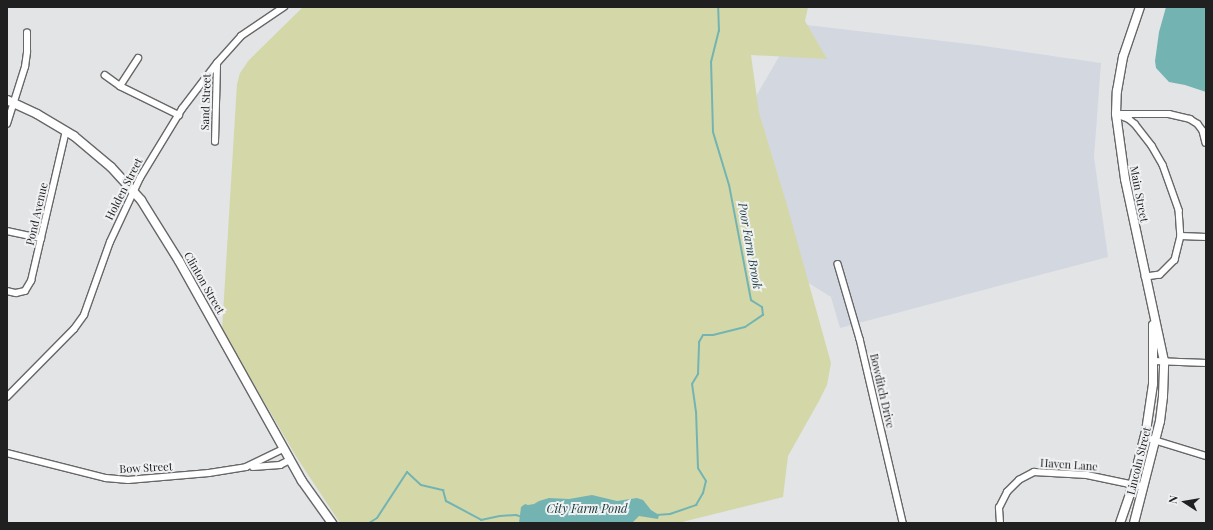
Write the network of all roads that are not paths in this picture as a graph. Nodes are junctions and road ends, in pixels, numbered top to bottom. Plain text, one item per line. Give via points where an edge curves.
1 (284, 7) edge
2 (1140, 7) edge
3 (27, 34) dead end
4 (138, 58) dead end
5 (217, 63) junction
6 (105, 75) dead end
7 (120, 86) junction
8 (10, 102) edge
9 (1116, 114) junction
10 (179, 115) junction
11 (7, 124) edge
12 (66, 131) junction
13 (215, 142) dead end
14 (1206, 143) edge
15 (133, 192) junction
16 (7, 231) edge
17 (1181, 236) junction
18 (1206, 237) edge
19 (42, 238) junction
20 (838, 264) dead end
21 (1145, 277) junction
22 (7, 291) edge
23 (1151, 304) junction
24 (1154, 361) junction
25 (1164, 361) junction
26 (1206, 363) edge
27 (7, 397) edge
28 (1162, 404) joint
29 (1150, 406) joint
30 (1144, 438) junction
31 (1155, 441) junction
32 (283, 449) junction
33 (7, 453) edge
34 (1206, 456) edge
35 (290, 460) junction
36 (240, 468) junction
37 (1132, 485) junction
38 (1144, 487) junction
39 (332, 523) edge
40 (904, 523) edge
41 (1000, 523) edge
42 (1120, 523) edge
43 (1134, 523) edge

1 - 5 street, Holden Street via 241,36
2 - 9 main road, Main Street via 1123,57
3 - 8 street via 25,67
4 - 7 street
5 - 10 street, Holden Street
5 - 13 street, Sand Street
6 - 7 street
7 - 10 street
8 - 11 street
8 - 12 main road, Clinton Street
9 - 14 street via 1155,113 1179,116 1198,124
9 - 17 street via 1135,124 1163,165 1179,210
9 - 21 main road, Main Street via 1125,180
10 - 15 street, Holden Street via 155,151
12 - 15 main road, Clinton Street via 111,167
12 - 19 street, Pond Avenue
15 - 27 street, Holden Street via 110,242 84,315 74,329
15 - 32 main road, Clinton Street via 141,200 179,261
16 - 19 street
17 - 18 street
17 - 21 street via 1178,252 1170,266 1160,275
19 - 22 street, Pond Avenue via 30,286 16,293
20 - 40 street, Bowditch Drive via 860,338
21 - 23 main road, Main Street
23 - 24 main road, Main Street
23 - 25 main road, Main Street
24 - 25 street
24 - 29 main road, Main Street
25 - 26 street
25 - 28 main road, Main Street
28 - 31 main road, Lincoln Street
29 - 30 main road, Lincoln Street
30 - 31 street
30 - 37 main road, Lincoln Street
31 - 34 street
31 - 38 main road, Lincoln Street
32 - 35 main road, Clinton Street
32 - 36 street, Bow Street
33 - 36 street, Bow Street via 121,480
35 - 36 street, Bow Street via 280,465
35 - 39 main road, Clinton Street
37 - 38 street, Haven Lane
37 - 41 street, Haven Lane via 1087,475 1034,472 1019,480 1006,492 999,508
37 - 42 main road, Lincoln Street
38 - 43 main road, Lincoln Street

